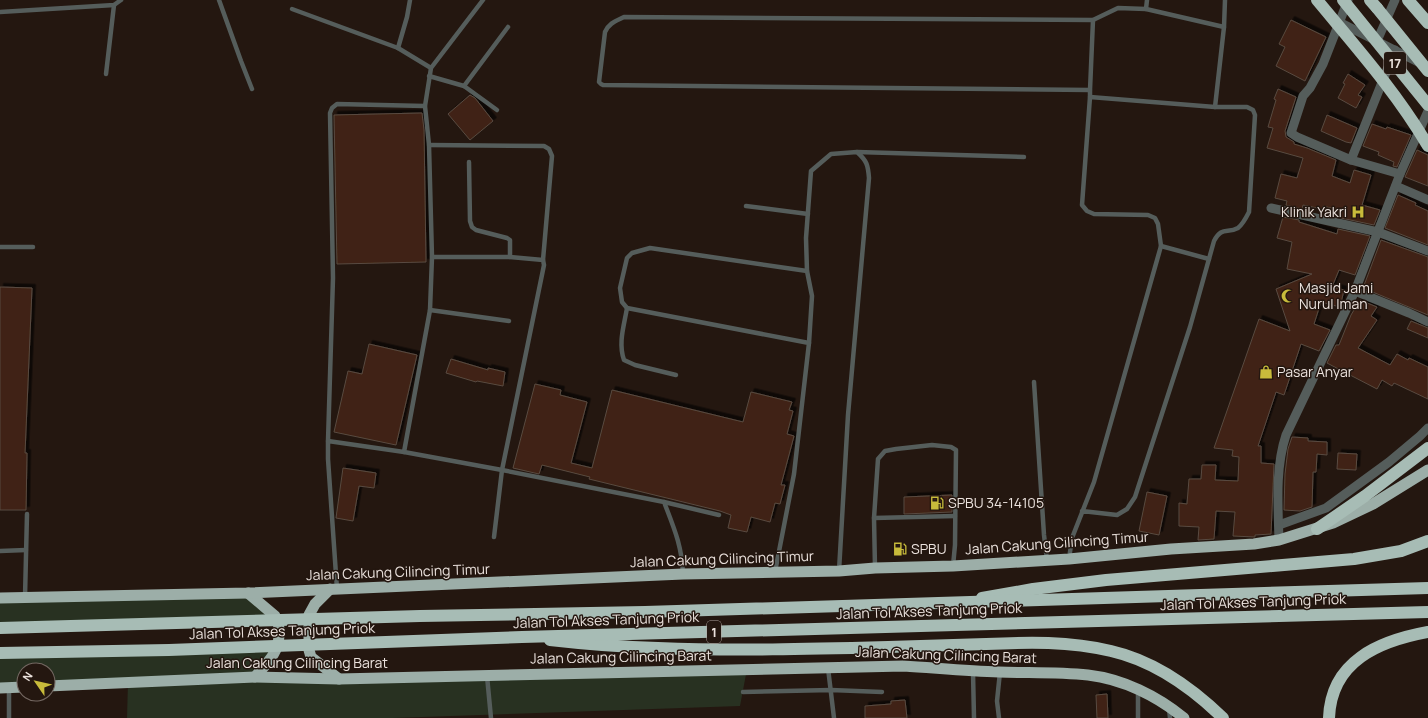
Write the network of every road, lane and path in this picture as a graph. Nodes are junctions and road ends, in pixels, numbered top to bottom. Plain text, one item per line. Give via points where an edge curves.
1 (121, 0) edge
2 (220, 0) edge
3 (410, 0) edge
4 (483, 0) edge
5 (1147, 0) edge
6 (1225, 0) edge
7 (1317, 0) edge
8 (1343, 0) edge
9 (1348, 0) edge
10 (1395, 0) edge
11 (1408, 0) edge
12 (1374, 4) edge
13 (114, 6) junction
14 (292, 9) dead end
15 (1146, 9) junction
16 (0, 12) edge
17 (1093, 20) junction
18 (1339, 22) junction
19 (1360, 22) junction
20 (1428, 23) edge
21 (508, 27) dead end
22 (1224, 27) junction
23 (1377, 41) junction
24 (398, 48) junction
25 (1395, 50) junction
26 (1428, 62) edge
27 (1428, 67) edge
28 (431, 68) junction
29 (1428, 71) edge
30 (106, 74) dead end
31 (429, 76) junction
32 (464, 86) junction
33 (252, 89) dead end
34 (1090, 90) junction
35 (1090, 97) junction
36 (1428, 104) edge
37 (425, 106) junction
38 (1215, 107) junction
39 (498, 110) dead end
40 (1428, 111) edge
41 (1427, 120) edge
42 (429, 144) junction
43 (1428, 146) edge
44 (857, 152) junction
45 (1024, 158) dead end
46 (1351, 160) junction
47 (469, 162) dead end
48 (1400, 174) junction
49 (1396, 186) junction
50 (1428, 200) edge
51 (746, 206) dead end
52 (1271, 208) dead end
53 (808, 214) junction
54 (1378, 232) junction
55 (1161, 246) junction
56 (0, 247) edge
57 (33, 248) dead end
58 (1428, 251) edge
59 (432, 257) junction
60 (510, 257) junction
61 (543, 260) junction
62 (1209, 260) junction
63 (808, 271) junction
64 (1355, 291) junction
65 (627, 308) junction
66 (430, 310) junction
67 (509, 321) dead end
68 (1428, 322) edge
69 (809, 343) junction
70 (676, 375) dead end
71 (1034, 382) dead end
72 (1428, 428) edge
73 (328, 441) junction
74 (1428, 448) edge
75 (404, 452) junction
76 (502, 470) junction
77 (1428, 470) edge
78 (664, 502) junction
79 (1082, 512) junction
80 (27, 514) dead end
81 (719, 515) dead end
82 (955, 516) junction
83 (874, 518) junction
84 (1279, 525) junction
85 (1317, 529) junction
86 (494, 537) dead end
87 (1279, 540) junction
88 (1428, 541) edge
89 (26, 550) junction
90 (0, 551) edge
91 (1069, 559) junction
92 (1047, 560) junction
93 (954, 566) junction
94 (875, 568) junction
95 (839, 571) junction
96 (775, 572) junction
97 (683, 574) junction
98 (1428, 588) edge
99 (334, 589) junction
100 (248, 593) junction
101 (0, 598) edge
102 (25, 598) junction
103 (955, 602) junction
104 (1428, 612) edge
105 (0, 628) edge
106 (1428, 632) edge
107 (522, 638) junction
108 (0, 653) edge
109 (828, 668) junction
110 (973, 671) junction
111 (1000, 672) junction
112 (487, 676) junction
113 (255, 677) junction
114 (339, 679) junction
115 (56, 686) edge
116 (16, 687) edge
117 (4, 688) edge
118 (1138, 689) junction
119 (831, 690) junction
120 (743, 692) dead end
121 (882, 692) dead end
122 (1170, 713) edge
123 (9, 718) edge
124 (491, 718) edge
125 (834, 718) edge
126 (974, 718) edge
127 (999, 718) edge
128 (1138, 718) edge
129 (1184, 718) edge
130 (1223, 718) edge
131 (1329, 718) edge

1 - 13 lane
2 - 33 lane
3 - 24 lane
4 - 28 lane
5 - 15 lane
6 - 22 lane
7 - 43 highway, bridge via 1380,76
8 - 19 highway, 17, bridge
9 - 18 street
10 - 23 street
11 - 20 highway
12 - 26 highway, bridge
12 - 29 highway, 17, bridge
13 - 16 lane
13 - 30 lane
14 - 24 lane
15 - 17 lane via 1118,8
15 - 22 lane
17 - 34 lane
17 - 34 lane via 624,17 613,22 605,32 599,82 603,85
18 - 23 street
18 - 46 street via 1323,64 1303,96 1292,133 1297,138
19 - 36 highway, 17, bridge
19 - 41 highway, bridge via 1395,67
21 - 32 lane
22 - 38 lane
23 - 25 street
24 - 28 lane
25 - 27 street
25 - 46 street
28 - 31 lane
31 - 32 lane
31 - 37 lane
32 - 39 lane
34 - 35 lane
35 - 38 lane
35 - 55 lane via 1082,205 1094,214 1148,215 1155,218
37 - 42 lane
37 - 73 lane via 337,104 330,113 333,278
38 - 62 lane via 1247,108 1253,110 1255,115 1249,212 1237,228 1224,230 1218,235
40 - 41 street
41 - 48 street
42 - 59 lane
42 - 61 lane via 544,146 548,149 552,156
44 - 45 lane
44 - 53 lane via 831,154 811,171
44 - 95 lane via 864,159 869,178 848,415
46 - 48 street
47 - 60 lane via 472,227 510,240
48 - 49 street
49 - 50 street
49 - 54 street
51 - 53 lane
52 - 54 street
53 - 63 lane
54 - 58 street
54 - 64 street
55 - 62 lane
55 - 79 lane via 1094,482
56 - 57 lane
59 - 60 lane
59 - 66 lane
60 - 61 lane
61 - 76 lane
62 - 79 lane via 1135,497 1127,509 1117,515
63 - 65 lane via 650,248 632,253 627,258 620,288 622,302
63 - 69 lane via 812,296
64 - 68 street
64 - 84 street via 1286,435 1279,467
65 - 69 lane
65 - 70 lane via 621,338 624,360
66 - 67 lane
66 - 75 lane
69 - 96 lane via 794,474
71 - 92 lane
72 - 84 street via 1389,462 1326,508
73 - 75 lane
73 - 99 lane
74 - 85 highway
75 - 76 lane
76 - 78 lane
76 - 86 lane
77 - 85 highway, Jalan Cakung Cilincing Timur via 1373,504
78 - 81 lane
78 - 97 lane via 680,544
79 - 91 lane via 1072,538
80 - 89 lane
82 - 83 lane
82 - 83 lane via 956,450 951,446 932,445 896,448 885,452 878,459
82 - 93 lane
83 - 94 lane
84 - 87 street
85 - 87 highway, Jalan Cakung Cilincing Timur
87 - 91 highway, Jalan Cakung Cilincing Timur
88 - 103 highway, bridge via 1401,551 1354,559 1106,580
89 - 90 lane
89 - 102 lane
91 - 92 highway, Jalan Cakung Cilincing Timur
92 - 93 highway, Jalan Cakung Cilincing Timur
93 - 94 highway, Jalan Cakung Cilincing Timur
94 - 95 highway, Jalan Cakung Cilincing Timur
95 - 96 highway, Jalan Cakung Cilincing Timur
96 - 97 highway, Jalan Cakung Cilincing Timur
97 - 99 highway, Jalan Cakung Cilincing Timur
98 - 103 highway, Jalan Tol Akses Tanjung Priok / 1, bridge
99 - 100 highway, Jalan Cakung Cilincing Timur
99 - 114 highway via 315,604 309,615 309,650 311,657
100 - 102 highway, Jalan Cakung Cilincing Timur
100 - 113 highway via 274,616 279,626 278,646
101 - 102 highway, Jalan Cakung Cilincing Timur
103 - 105 highway, Jalan Tol Akses Tanjung Priok / 1, bridge
104 - 107 highway, Jalan Tol Akses Tanjung Priok / 1, bridge
106 - 131 highway via 1390,642 1355,661 1335,686
107 - 108 highway, Jalan Tol Akses Tanjung Priok / 1, bridge
107 - 130 highway, bridge via 617,646 716,650 1070,644 1112,651 1148,664 1187,687
109 - 110 highway, Jalan Cakung Cilincing Barat via 904,666
109 - 112 highway, Jalan Cakung Cilincing Barat
109 - 119 lane
110 - 111 highway, Jalan Cakung Cilincing Barat
110 - 126 lane
111 - 118 highway, Jalan Cakung Cilincing Barat via 1089,675
111 - 127 lane via 997,701
112 - 114 highway, Jalan Cakung Cilincing Barat
112 - 124 lane
113 - 114 highway, Jalan Cakung Cilincing Barat
113 - 115 highway, Jalan Cakung Cilincing Barat
116 - 117 highway
117 - 123 lane
118 - 122 highway, Jalan Cakung Cilincing Barat
118 - 128 lane
119 - 120 lane
119 - 121 lane
119 - 125 lane
122 - 129 highway, Jalan Cakung Cilincing Barat

